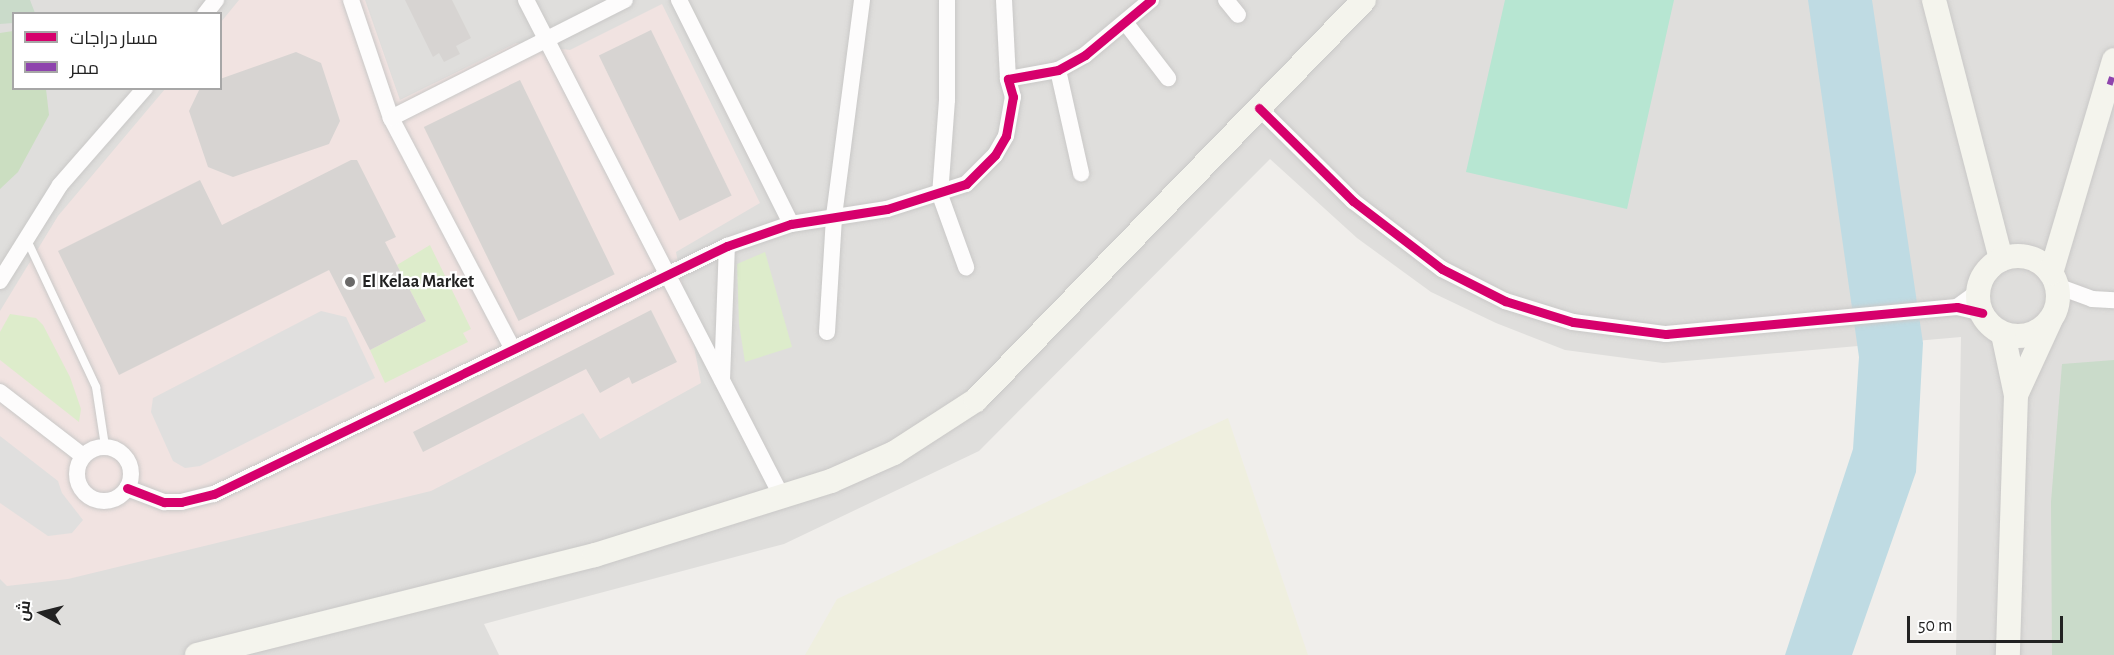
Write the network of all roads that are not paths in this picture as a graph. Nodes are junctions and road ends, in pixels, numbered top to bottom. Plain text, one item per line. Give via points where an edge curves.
1 (216, 0) edge
2 (351, 0) edge
3 (526, 0) edge
4 (625, 0) edge
5 (679, 0) edge
6 (862, 0) edge
7 (947, 0) edge
8 (1004, 0) edge
9 (1151, 0) edge
10 (1226, 0) edge
11 (1364, 0) edge
12 (1934, 0) edge
13 (207, 12) edge
14 (1238, 15) dead end
15 (1125, 22) junction
16 (546, 42) junction
17 (2114, 60) edge
18 (1058, 70) junction
19 (1168, 78) dead end
20 (1008, 79) junction
21 (143, 90) edge
22 (1259, 108) junction
23 (392, 118) junction
24 (1081, 173) dead end
25 (940, 195) junction
26 (834, 216) junction
27 (791, 224) junction
28 (26, 238) junction
29 (727, 246) junction
30 (2001, 260) junction
31 (966, 267) dead end
32 (667, 274) junction
33 (2054, 280) junction
34 (0, 281) edge
35 (2114, 300) edge
36 (1980, 302) junction
37 (2050, 321) junction
38 (827, 332) dead end
39 (2003, 334) junction
40 (513, 349) junction
41 (722, 381) junction
42 (0, 392) edge
43 (2016, 395) junction
44 (105, 446) junction
45 (83, 456) junction
46 (127, 488) junction
47 (781, 495) junction
48 (197, 655) edge
49 (2008, 655) edge

1 - 13 street
2 - 23 street
3 - 16 street
4 - 16 street
5 - 27 street
6 - 26 street
7 - 25 street via 947,100
8 - 20 street
9 - 15 street
10 - 14 street
11 - 22 main road
12 - 30 main road
15 - 18 street via 1085,56
15 - 19 street
16 - 23 street
16 - 32 street
17 - 33 main road
18 - 20 street
18 - 24 street
20 - 25 street via 1013,97 1011,117 995,155 966,184
21 - 28 street via 60,185
22 - 36 street via 1353,201 1442,269 1505,301 1573,322 1666,334
22 - 47 main road via 976,400 894,453 831,481
23 - 40 street
25 - 26 street via 887,209
25 - 31 street
26 - 27 street
26 - 38 street
27 - 29 street
28 - 34 street
28 - 44 lane via 96,387
29 - 32 street
29 - 41 street
30 - 33 main road via 2024,256 2044,265
30 - 36 main road via 1986,273
32 - 40 street
32 - 41 street
33 - 35 street via 2092,298
33 - 37 main road via 2057,305
36 - 39 main road via 1990,325
37 - 39 main road via 2028,335
37 - 43 main road
39 - 43 main road
40 - 46 street via 214,494 164,502
41 - 47 street
42 - 45 street
43 - 49 main road
44 - 45 street
44 - 46 street via 127,459 131,475
45 - 46 street via 76,474 88,496 112,500
47 - 48 main road via 595,555

